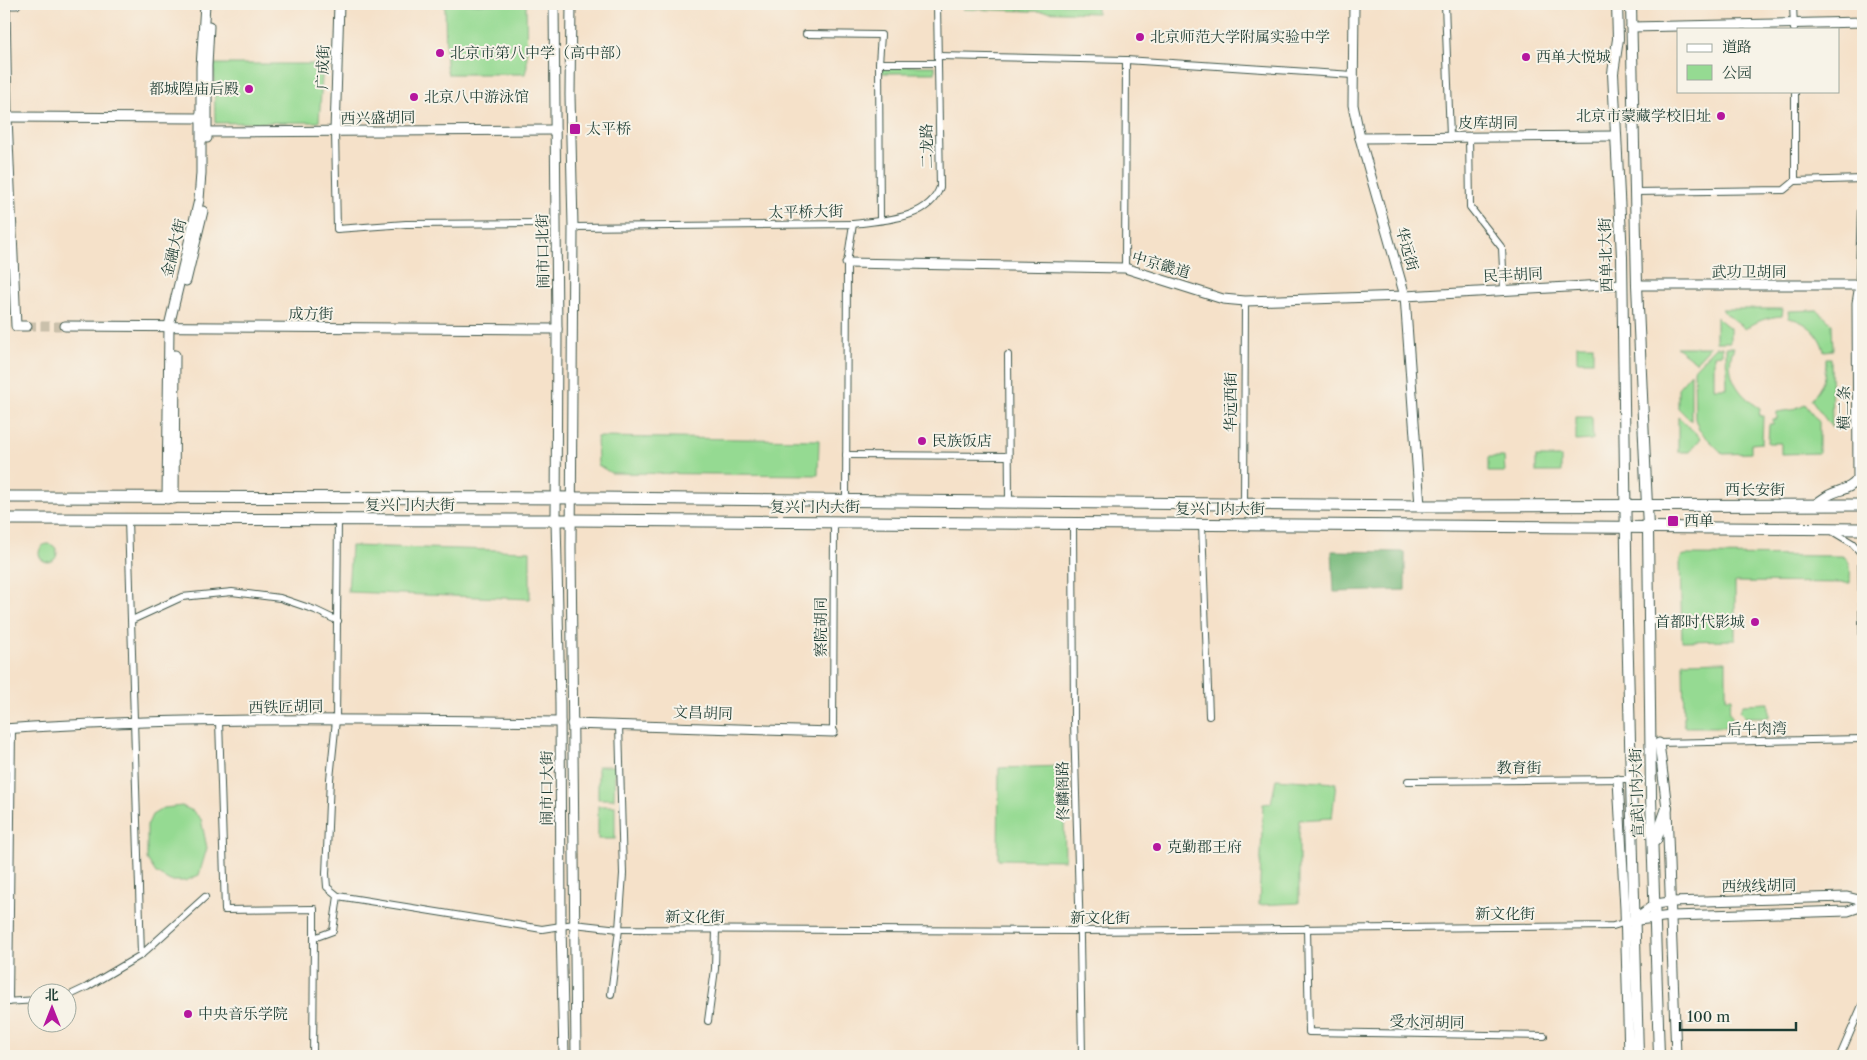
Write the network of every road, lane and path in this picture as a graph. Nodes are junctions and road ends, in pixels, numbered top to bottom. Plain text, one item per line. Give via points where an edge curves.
1 (5, 4) edge
2 (16, 4) edge
3 (205, 4) edge
4 (211, 4) edge
5 (339, 4) edge
6 (554, 4) edge
7 (571, 4) edge
8 (937, 4) edge
9 (1354, 4) edge
10 (1445, 4) edge
11 (1617, 4) edge
12 (1631, 4) edge
13 (1793, 4) edge
14 (1863, 22) edge
15 (1631, 27) junction
16 (1794, 27) edge
17 (806, 34) dead end
18 (938, 60) junction
19 (1126, 60) junction
20 (880, 63) junction
21 (1353, 75) junction
22 (1794, 92) edge
23 (7, 117) junction
24 (201, 118) junction
25 (555, 130) junction
26 (204, 132) junction
27 (335, 132) junction
28 (1469, 136) junction
29 (1616, 136) junction
30 (1450, 137) junction
31 (1360, 138) junction
32 (1863, 179) edge
33 (1796, 181) junction
34 (1635, 192) junction
35 (1863, 193) edge
36 (880, 220) junction
37 (539, 223) dead end
38 (853, 224) junction
39 (557, 227) junction
40 (573, 227) junction
41 (847, 263) junction
42 (1125, 268) junction
43 (1622, 284) junction
44 (1637, 285) junction
45 (1504, 289) junction
46 (1862, 289) edge
47 (1405, 296) junction
48 (1245, 300) junction
49 (27, 326) dead end
50 (65, 326) tunnel mouth
51 (172, 326) junction
52 (558, 329) junction
53 (1008, 355) dead end
54 (1863, 445) edge
55 (846, 455) junction
56 (1008, 456) junction
57 (1863, 479) edge
58 (4, 497) edge
59 (556, 498) junction
60 (571, 498) junction
61 (171, 499) junction
62 (846, 500) junction
63 (1009, 501) junction
64 (1244, 504) junction
65 (1815, 505) junction
66 (1863, 505) edge
67 (1420, 506) junction
68 (1625, 506) junction
69 (1648, 506) junction
70 (4, 519) edge
71 (128, 519) junction
72 (338, 520) junction
73 (556, 520) junction
74 (571, 520) junction
75 (834, 522) junction
76 (1073, 524) junction
77 (1202, 524) junction
78 (1625, 528) junction
79 (1648, 528) junction
80 (1829, 529) junction
81 (1863, 529) edge
82 (1862, 551) edge
83 (132, 620) junction
84 (338, 622) junction
85 (1863, 666) edge
86 (1210, 716) dead end
87 (336, 720) junction
88 (219, 721) junction
89 (560, 722) junction
90 (134, 723) junction
91 (572, 724) junction
92 (619, 724) junction
93 (7, 728) edge
94 (834, 732) joint
95 (1863, 739) edge
96 (1655, 743) junction
97 (1618, 780) junction
98 (1630, 780) junction
99 (1408, 781) dead end
100 (1667, 808) junction
101 (1654, 846) junction
102 (338, 896) junction
103 (205, 897) dead end
104 (1863, 901) edge
105 (1670, 902) junction
106 (1655, 904) junction
107 (1863, 906) edge
108 (1671, 916) junction
109 (1655, 917) junction
110 (1630, 921) junction
111 (574, 924) junction
112 (561, 926) junction
113 (1307, 928) junction
114 (619, 929) junction
115 (716, 929) junction
116 (1080, 931) junction
117 (314, 938) junction
118 (141, 955) junction
119 (78, 991) edge
120 (610, 994) dead end
121 (28, 1001) edge
122 (7, 1002) edge
123 (1863, 1003) edge
124 (708, 1020) dead end
125 (1544, 1036) dead end
126 (313, 1056) edge
127 (564, 1056) edge
128 (576, 1056) edge
129 (1082, 1056) edge
130 (1629, 1056) edge
131 (1638, 1056) edge
132 (1659, 1056) edge
133 (1676, 1056) edge
134 (1840, 1056) edge

1 - 2 street
1 - 23 street
3 - 24 street, 金融大街 via 200,67
4 - 26 street
5 - 27 street, 广成街
6 - 25 street, 闹市口北街
7 - 40 street, 闹市口北街
8 - 18 street, 二龙路
9 - 21 street, 华远街
10 - 30 street
11 - 29 main road, 西单北大街 via 1618,39 1613,73
12 - 15 main road, 西单北大街
13 - 16 street
14 - 16 street
15 - 16 street
15 - 34 main road, 西单北大街
17 - 20 street via 881,35
18 - 19 street
18 - 20 street
18 - 36 street, 二龙路 via 940,187 937,197 910,215
19 - 21 street
19 - 42 street
20 - 36 street
21 - 31 street, 华远街 via 1353,105
22 - 33 street
23 - 24 street
23 - 49 street via 16,326
24 - 26 street, 金融大街
25 - 27 street, 西兴盛胡同
25 - 39 street, 闹市口北街
26 - 27 street, 西兴盛胡同
26 - 51 street, 金融大街 via 199,200
27 - 37 street via 337,228
28 - 29 street, 皮库胡同
28 - 30 street, 皮库胡同
28 - 45 street via 1470,207 1502,248
29 - 43 main road, 西单北大街
30 - 31 street, 皮库胡同
31 - 47 street, 华远街
32 - 33 street
33 - 34 street via 1784,190
34 - 44 main road, 西单北大街
35 - 46 street, 横二条
36 - 38 street, 二龙路
38 - 40 street, 太平桥大街
38 - 41 street, 太平桥大街
39 - 40 street
39 - 52 street, 闹市口北街
40 - 60 street, 闹市口北街
41 - 42 street, 中京畿道
41 - 55 street, 太平桥大街
42 - 48 street, 中京畿道 via 1223,299
43 - 45 street, 民丰胡同
43 - 68 main road, 西单北大街
44 - 46 street, 武功卫胡同
44 - 69 main road, 西单北大街
45 - 47 street, 民丰胡同
46 - 65 street, 横二条 via 1857,303 1858,478 1854,484
47 - 48 street, 中京畿道
47 - 67 street, 华远街
48 - 64 street, 华远西街
50 - 51 street, 成方街
51 - 52 street, 成方街
51 - 61 street, 金融大街
52 - 59 street, 闹市口北街
53 - 56 street
54 - 57 street, 横二条
55 - 56 street
55 - 62 street, 太平桥大街
56 - 63 street
58 - 61 highway, 复兴门内大街
59 - 60 highway, 复兴门内大街
59 - 61 highway, 复兴门内大街
59 - 73 street, 闹市口北街
60 - 62 highway, 复兴门内大街
60 - 74 street, 闹市口北街
62 - 63 highway, 复兴门内大街
63 - 64 highway, 复兴门内大街
64 - 67 highway, 复兴门内大街
65 - 66 highway, 西长安街
65 - 69 highway, 西长安街
67 - 68 highway, 复兴门内大街
68 - 69 highway, 西长安街
68 - 78 main road, 西单北大街
69 - 79 main road, 西单北大街
70 - 71 highway, 复兴门内大街
71 - 72 highway, 复兴门内大街
71 - 83 street
72 - 73 highway, 复兴门内大街
72 - 84 street
73 - 74 highway, 复兴门内大街
73 - 89 street, 闹市口大街
74 - 75 highway, 复兴门内大街
74 - 91 street, 闹市口大街
75 - 76 highway, 复兴门内大街
75 - 94 street, 察院胡同
76 - 77 highway, 复兴门内大街
76 - 116 street, 佟麟阁路
77 - 78 highway, 复兴门内大街
77 - 86 street
78 - 79 highway, 复兴门内大街
78 - 98 main road, 宣武门内大街
79 - 80 highway
79 - 96 main road, 宣武门内大街
80 - 81 highway
80 - 82 street
82 - 85 street
83 - 84 street via 182,597 232,592 280,598
83 - 90 street
84 - 87 street
87 - 88 street, 西铁匠胡同
87 - 89 street, 西铁匠胡同
87 - 102 street via 326,878 327,887
88 - 90 street, 西铁匠胡同
88 - 117 street via 225,910 314,909
89 - 112 street, 闹市口大街
90 - 93 street, 西铁匠胡同
90 - 118 street
91 - 92 street, 文昌胡同
91 - 111 street, 闹市口大街
92 - 94 street, 文昌胡同
92 - 114 street via 623,874
93 - 122 street
95 - 96 street, 后牛肉湾
96 - 100 street
96 - 101 main road, 宣武门内大街
97 - 98 street, 教育街
97 - 99 street, 教育街
97 - 110 street
98 - 110 main road, 宣武门内大街
100 - 101 main road
100 - 105 street
101 - 106 main road, 宣武门内大街
102 - 112 street, 新文化街 via 542,929
102 - 117 street via 333,931
103 - 118 street
104 - 105 street, 西绒线胡同 via 1847,897
105 - 106 street, 西绒线胡同
105 - 108 street
106 - 109 main road, 宣武门内大街
106 - 110 street
107 - 108 street, 西绒线胡同 via 1848,911
108 - 109 street, 西绒线胡同
108 - 133 street
109 - 110 street, 西绒线胡同
109 - 132 main road, 宣武门内大街
110 - 113 street, 新文化街 via 1613,926
110 - 130 street
110 - 131 main road, 宣武门内大街
111 - 112 street, 新文化街
111 - 114 street, 新文化街
111 - 128 street, 闹市口大街
112 - 127 street, 闹市口大街
113 - 116 street, 新文化街
113 - 125 street, 受水河胡同 via 1309,1032
114 - 115 street, 新文化街
114 - 120 street
115 - 116 street, 新文化街
115 - 124 street via 715,969
116 - 129 street, 佟麟阁路
117 - 126 street
118 - 119 street
121 - 122 street
123 - 134 street

